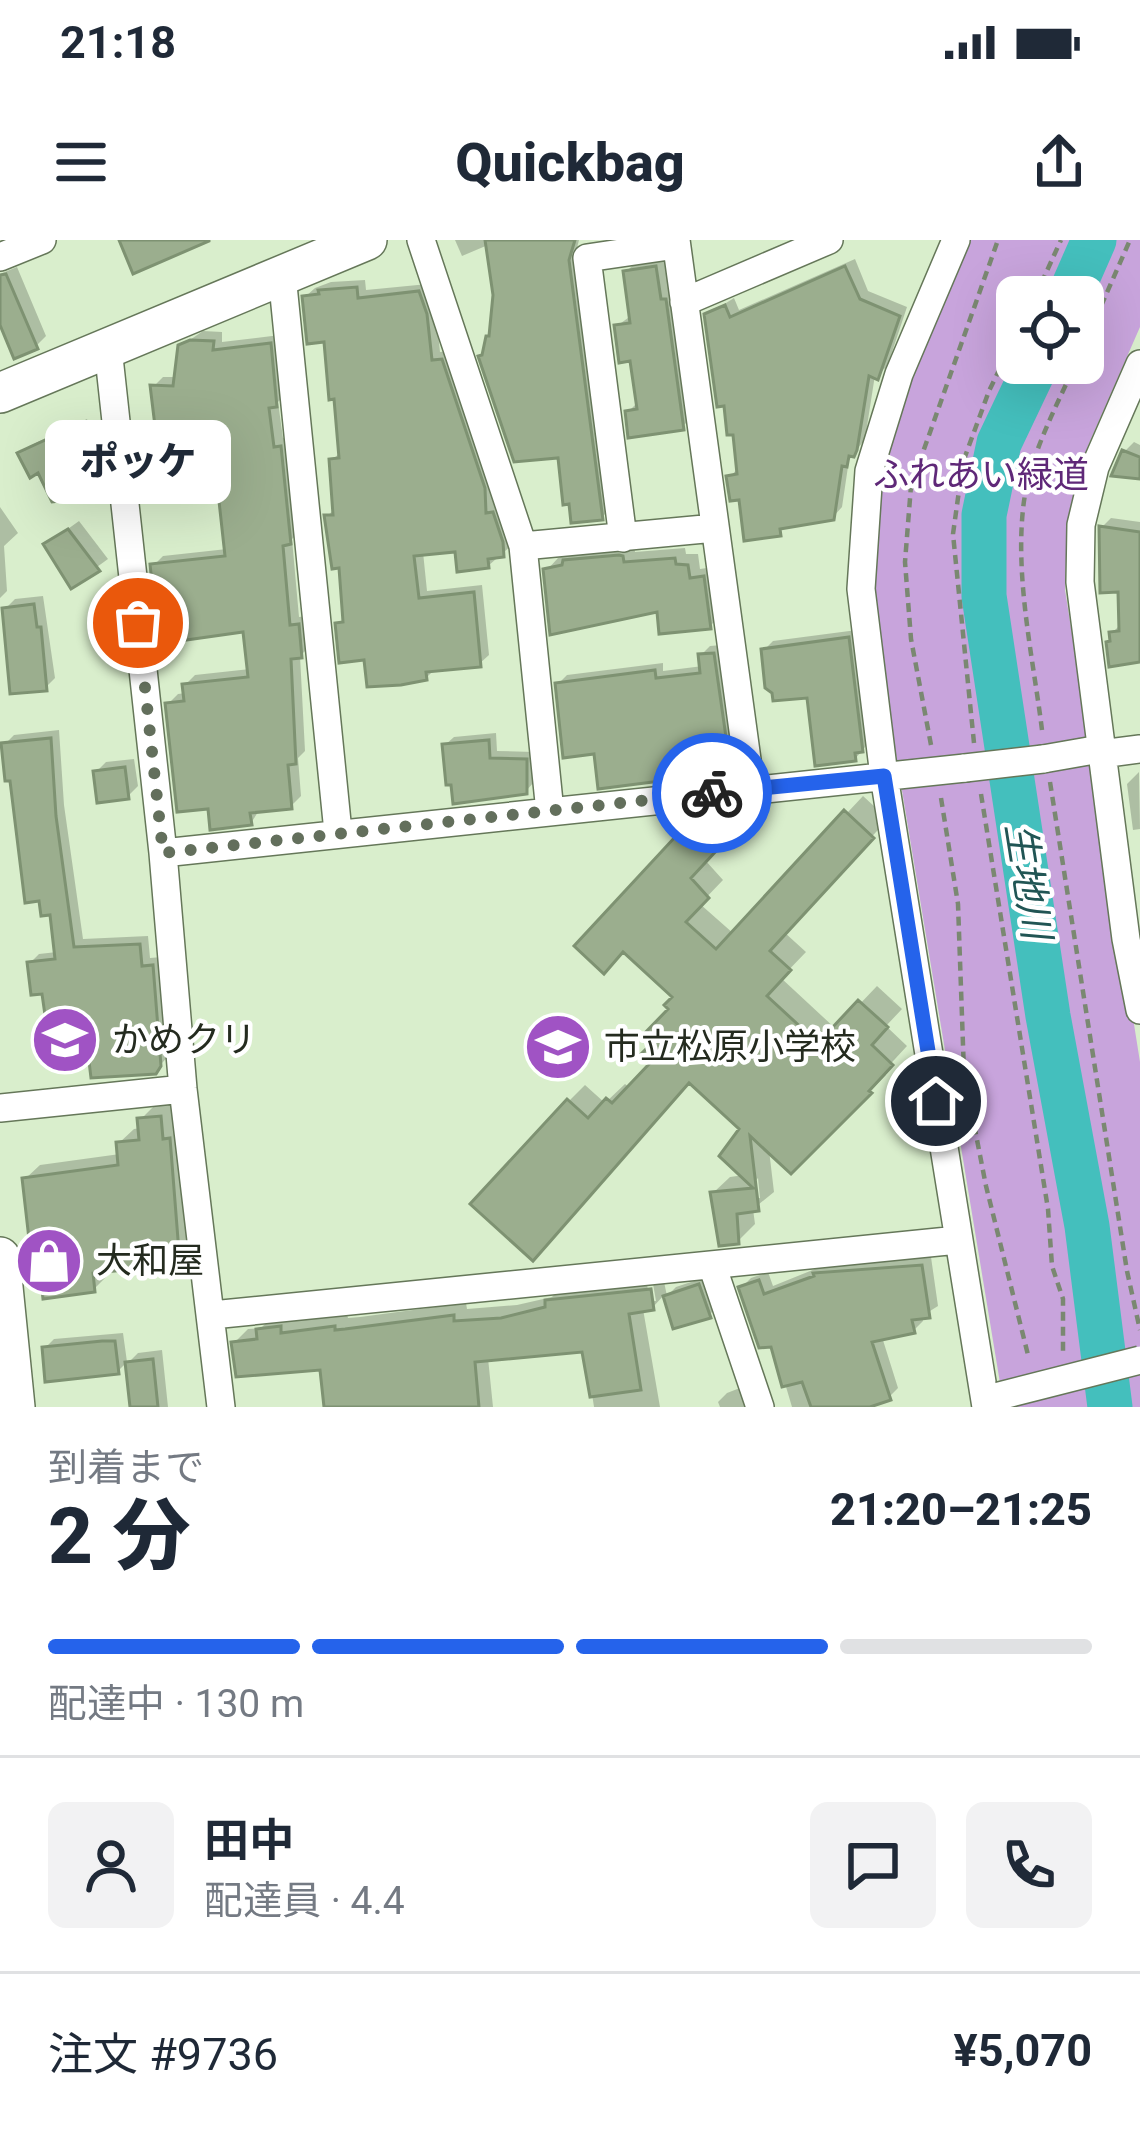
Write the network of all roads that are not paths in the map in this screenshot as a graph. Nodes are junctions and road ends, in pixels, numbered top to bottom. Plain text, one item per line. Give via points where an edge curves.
1 (42, 240) edge
2 (367, 240) edge
3 (421, 240) edge
4 (829, 240) edge
5 (956, 240) edge
6 (676, 243) edge
7 (0, 257) edge
8 (282, 275) junction
9 (684, 302) junction
10 (108, 348) junction
11 (1140, 364) edge
12 (0, 393) edge
13 (715, 528) junction
14 (623, 538) junction
15 (523, 546) junction
16 (1140, 749) edge
17 (1101, 751) junction
18 (884, 776) junction
19 (752, 788) junction
20 (550, 812) junction
21 (338, 832) junction
22 (163, 853) junction
23 (1133, 939) edge
24 (1140, 1010) edge
25 (183, 1089) junction
26 (0, 1108) edge
27 (958, 1240) junction
28 (0, 1257) edge
29 (712, 1265) junction
30 (212, 1315) junction
31 (1140, 1360) edge
32 (983, 1402) edge
33 (15, 1407) edge
34 (221, 1407) edge
35 (760, 1407) edge

1 - 7 street
2 - 8 street
3 - 15 street
4 - 9 street
5 - 18 street via 899,374 869,471 861,589
6 - 9 street
6 - 14 street via 587,258
8 - 10 street
8 - 21 street
9 - 13 street
10 - 12 street
10 - 22 street
11 - 17 street via 1096,467 1082,525 1080,582
13 - 14 street
13 - 19 street
14 - 15 street
15 - 20 street
16 - 17 street
17 - 18 street, bridge
17 - 23 street
18 - 19 street
18 - 27 street
19 - 20 street
20 - 21 street
21 - 22 street
22 - 25 street
23 - 24 street
25 - 26 street
25 - 30 street
27 - 29 street
27 - 32 street
28 - 33 street
29 - 30 street
29 - 35 street
30 - 34 street
31 - 32 street, bridge

